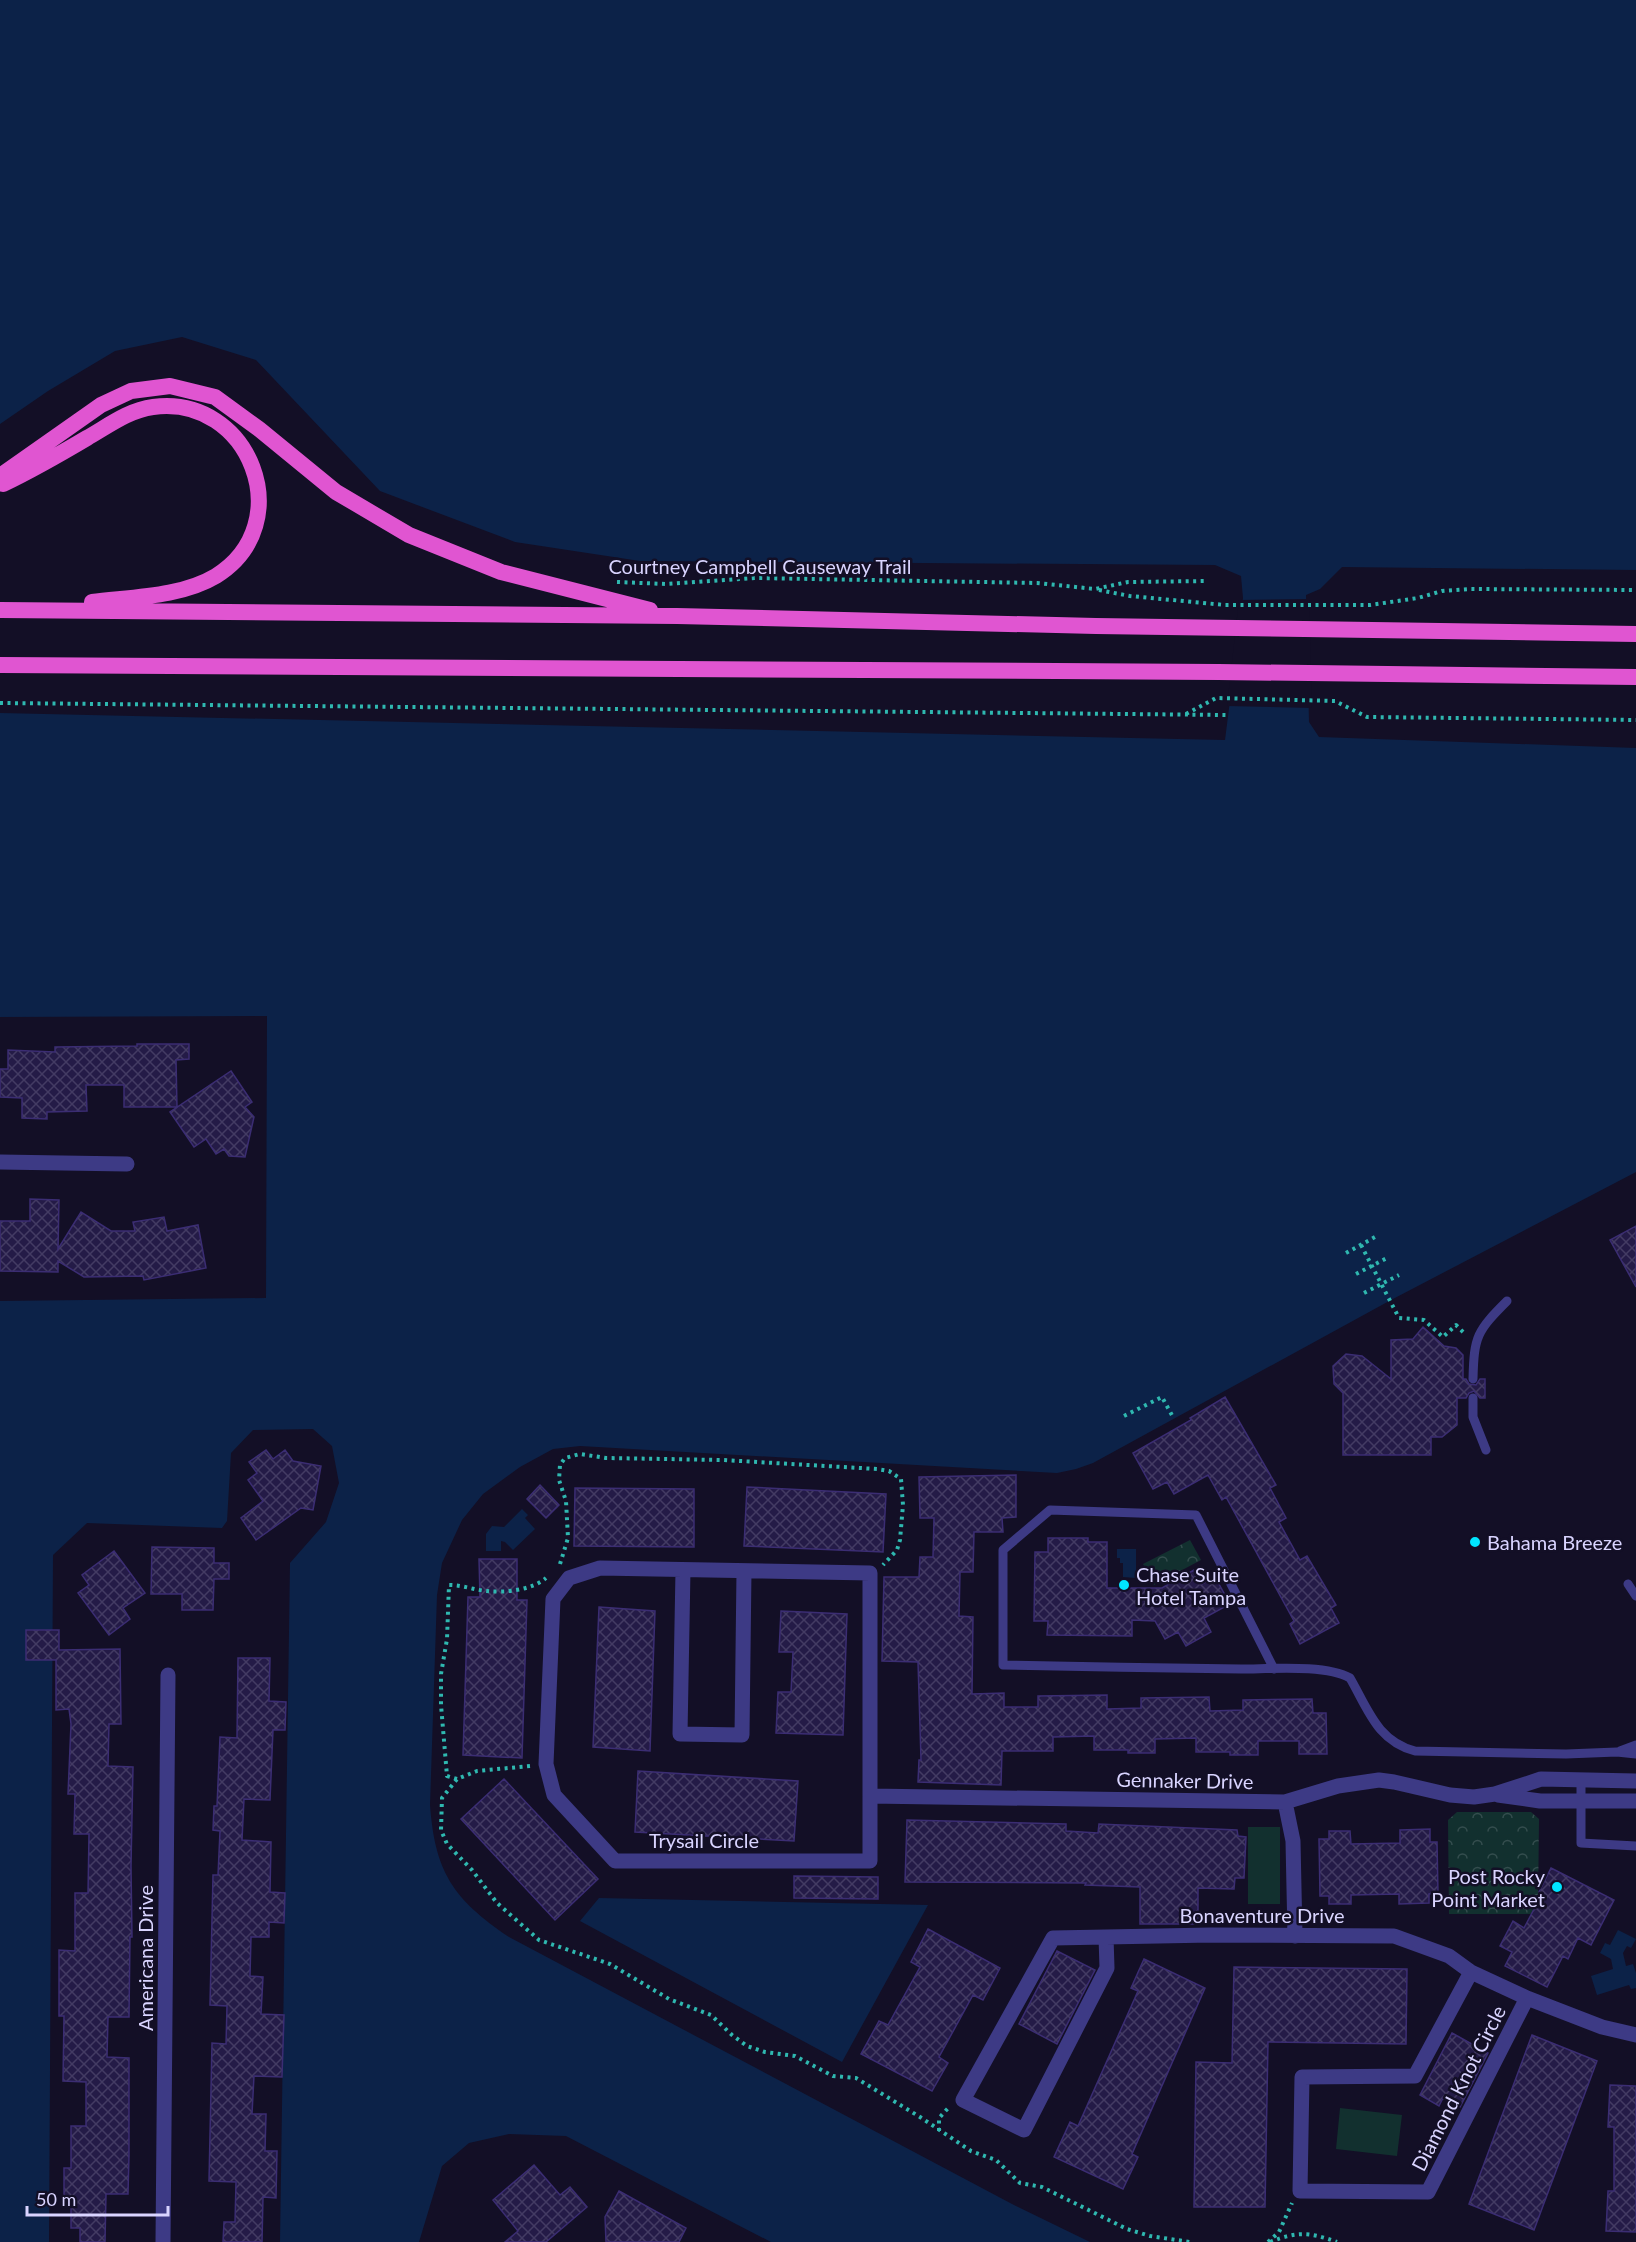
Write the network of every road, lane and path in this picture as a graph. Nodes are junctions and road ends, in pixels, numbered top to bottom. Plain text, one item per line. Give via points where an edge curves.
1 (0, 476) edge
2 (0, 486) edge
3 (1206, 581) dead end
4 (616, 582) dead end
5 (1095, 589) junction
6 (1636, 590) edge
7 (0, 610) edge
8 (33, 610) junction
9 (677, 616) junction
10 (1636, 634) edge
11 (0, 665) edge
12 (1636, 677) edge
13 (0, 703) edge
14 (1184, 715) junction
15 (1227, 715) dead end
16 (1636, 720) edge
17 (0, 1162) edge
18 (127, 1164) dead end
19 (1376, 1237) dead end
20 (1361, 1245) junction
21 (1346, 1253) dead end
22 (1389, 1257) dead end
23 (1372, 1266) junction
24 (1356, 1274) dead end
25 (1399, 1275) dead end
26 (1382, 1284) junction
27 (1364, 1293) dead end
28 (1507, 1301) dead end
29 (1475, 1344) junction
30 (1473, 1379) dead end
31 (1473, 1398) dead end
32 (1125, 1416) dead end
33 (1174, 1419) dead end
34 (1486, 1450) dead end
35 (555, 1570) dead end
36 (683, 1570) junction
37 (744, 1571) junction
38 (870, 1574) junction
39 (550, 1575) dead end
40 (1628, 1584) dead end
41 (1636, 1596) edge
42 (1274, 1669) junction
43 (168, 1675) dead end
44 (1636, 1745) edge
45 (1617, 1752) junction
46 (1636, 1754) edge
47 (546, 1764) junction
48 (457, 1779) junction
49 (1581, 1780) junction
50 (1636, 1780) edge
51 (1495, 1794) junction
52 (870, 1796) junction
53 (1581, 1801) junction
54 (1636, 1801) edge
55 (1285, 1802) junction
56 (1636, 1846) edge
57 (1295, 1936) junction
58 (1106, 1937) junction
59 (1471, 1972) junction
60 (1527, 1998) junction
61 (1636, 2035) edge
62 (963, 2100) junction
63 (939, 2132) junction
64 (1300, 2191) junction
65 (163, 2242) edge
66 (1190, 2242) edge
67 (1269, 2242) edge
68 (1337, 2242) edge

1 - 9 highway via 101,405 131,391 170,386 214,397 336,492 409,535 501,572
2 - 8 highway via 127,415 164,406 188,408 224,425 246,453 257,480 258,507 248,542 235,561 216,575 185,589
3 - 5 path, Courtney Campbell Causeway Trail via 1128,582
4 - 5 path, Courtney Campbell Causeway Trail via 666,584 768,578 1037,583
5 - 6 path, Courtney Campbell Causeway Trail via 1225,605 1381,604 1470,589
7 - 8 highway
8 - 9 highway
9 - 10 highway
11 - 12 highway
13 - 14 path
14 - 15 path
14 - 16 path via 1216,698 1335,701 1366,717
17 - 18 street
19 - 20 path
20 - 21 path
20 - 23 path
22 - 23 path
23 - 24 path
23 - 26 path
25 - 26 path
26 - 27 path
26 - 29 path via 1399,1318 1424,1320 1443,1337 1455,1325
28 - 29 lane via 1483,1325
29 - 30 lane
31 - 34 lane via 1473,1417
32 - 33 path via 1162,1397
35 - 38 path via 568,1538 560,1465 565,1458 580,1454 889,1471 901,1479 900,1539 897,1550 882,1569
36 - 37 street, Trysail Circle
36 - 37 street via 680,1734 742,1735
36 - 47 street, Trysail Circle via 600,1568 569,1578 553,1599
37 - 38 street, Trysail Circle
38 - 52 street, Trysail Circle
39 - 48 path via 538,1584 505,1591 449,1585 441,1705 447,1776
40 - 41 lane
42 - 42 lane via 1003,1665 1004,1550 1050,1510 1196,1515
42 - 45 lane via 1321,1670 1350,1678 1382,1733 1400,1747 1415,1751
43 - 65 street, Americana Drive
44 - 45 lane
45 - 46 lane
47 - 48 path via 488,1769
47 - 52 street, Trysail Circle via 554,1796 615,1861 870,1862
48 - 63 path via 442,1798 441,1830 447,1845 497,1903 539,1940 610,1965 669,1999 711,2015 747,2046 795,2056 833,2076 856,2078
49 - 50 street, Gennaker Drive
49 - 51 street, Gennaker Drive via 1540,1779
49 - 53 lane
51 - 53 street, Gennaker Drive via 1540,1801
51 - 55 street, Gennaker Drive via 1450,1796 1379,1780 1338,1786
52 - 55 street, Gennaker Drive
53 - 54 street, Gennaker Drive
53 - 56 lane via 1581,1843
55 - 57 street via 1293,1841
57 - 58 street, Bonaventure Drive
57 - 59 street, Bonaventure Drive via 1394,1936 1449,1956
58 - 62 street, Bonaventure Drive via 1053,1938
58 - 62 street via 1107,1968 1024,2130
59 - 60 street, Bonaventure Drive
59 - 64 street via 1414,2076 1302,2077
60 - 61 street, Bonaventure Drive via 1602,2027
60 - 64 street, Diamond Knot Circle via 1428,2192
62 - 63 path via 952,2104 939,2118
63 - 66 path via 970,2151 996,2160 1020,2183 1042,2187 1127,2229
64 - 67 path via 1279,2232
67 - 68 path via 1312,2233

